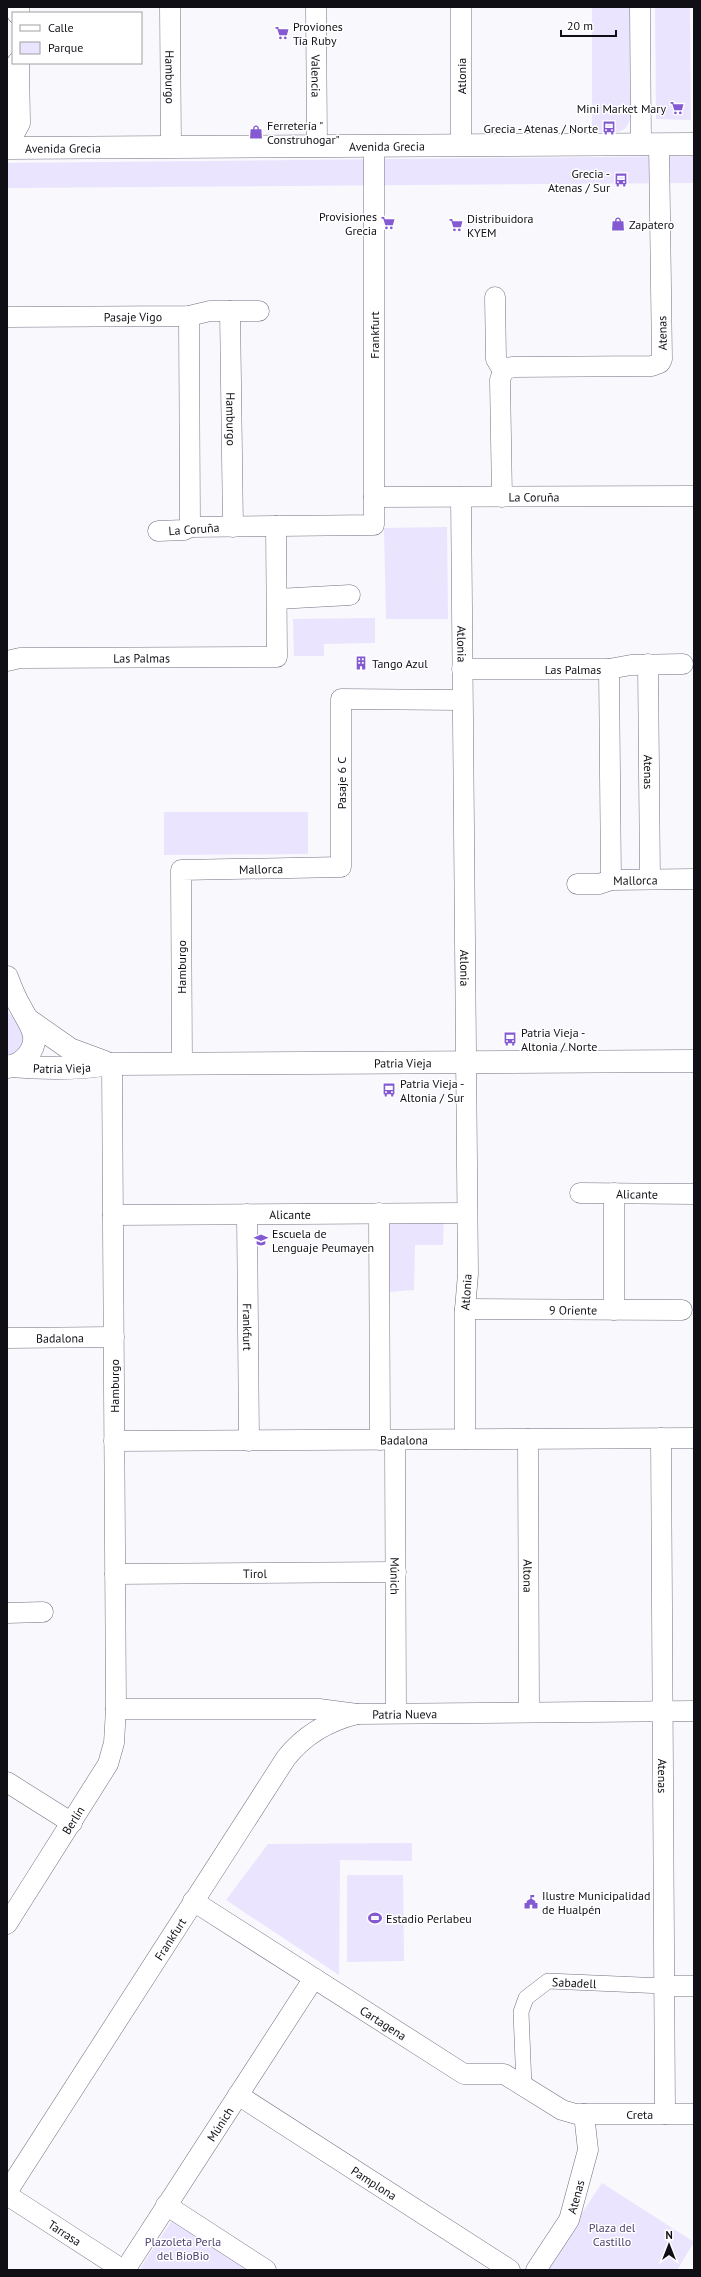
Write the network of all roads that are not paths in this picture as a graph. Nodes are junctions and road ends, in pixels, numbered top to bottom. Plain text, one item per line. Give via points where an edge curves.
1 (170, 7) edge
2 (316, 7) edge
3 (461, 7) edge
4 (640, 7) edge
5 (18, 64) edge
6 (650, 144) junction
7 (694, 144) edge
8 (461, 145) junction
9 (317, 146) junction
10 (374, 146) junction
11 (7, 147) edge
12 (171, 147) junction
13 (495, 297) dead end
14 (230, 311) junction
15 (259, 311) dead end
16 (7, 316) edge
17 (189, 316) junction
18 (503, 371) junction
19 (694, 496) edge
20 (374, 497) junction
21 (461, 497) junction
22 (502, 497) junction
23 (374, 525) joint
24 (233, 526) junction
25 (276, 526) junction
26 (190, 527) junction
27 (158, 531) dead end
28 (350, 595) dead end
29 (277, 599) junction
30 (7, 661) edge
31 (648, 664) junction
32 (683, 664) dead end
33 (462, 669) junction
34 (609, 669) junction
35 (462, 700) junction
36 (341, 868) joint
37 (181, 870) joint
38 (650, 879) junction
39 (694, 879) edge
40 (611, 880) junction
41 (577, 884) dead end
42 (7, 977) edge
43 (20, 1014) edge
44 (694, 1061) edge
45 (465, 1062) junction
46 (112, 1064) junction
47 (182, 1064) junction
48 (9, 1067) edge
49 (580, 1193) dead end
50 (614, 1193) junction
51 (694, 1194) edge
52 (379, 1213) junction
53 (467, 1213) junction
54 (247, 1214) junction
55 (113, 1215) junction
56 (465, 1309) junction
57 (614, 1310) junction
58 (682, 1310) dead end
59 (114, 1337) junction
60 (7, 1338) edge
61 (661, 1438) junction
62 (694, 1438) edge
63 (465, 1439) junction
64 (528, 1439) junction
65 (249, 1440) junction
66 (388, 1440) junction
67 (114, 1442) junction
68 (396, 1572) junction
69 (115, 1574) junction
70 (43, 1612) dead end
71 (7, 1613) edge
72 (116, 1709) junction
73 (663, 1711) junction
74 (694, 1711) edge
75 (529, 1712) junction
76 (396, 1713) junction
77 (357, 1714) junction
78 (7, 1782) edge
79 (72, 1823) junction
80 (193, 1901) junction
81 (7, 1924) edge
82 (314, 1978) junction
83 (664, 1986) junction
84 (694, 1986) edge
85 (524, 2086) junction
86 (238, 2095) junction
87 (584, 2114) junction
88 (665, 2114) junction
89 (694, 2114) edge
90 (7, 2192) edge
91 (7, 2196) edge
92 (166, 2205) junction
93 (257, 2268) edge
94 (124, 2270) edge
95 (510, 2270) edge
96 (536, 2270) edge

1 - 12 street, Hamburgo
2 - 9 street, Valencia
3 - 8 street, Atlonia
4 - 6 street, Atenas
5 - 11 street via 19,122
6 - 7 street, Avenida Grecia
6 - 8 street, Avenida Grecia
6 - 18 street, Atenas via 663,354 660,363 652,366 512,367
8 - 10 street, Avenida Grecia
9 - 10 street, Avenida Grecia
9 - 12 street, Avenida Grecia
10 - 20 street, Frankfurt
11 - 12 street, Avenida Grecia
13 - 18 street via 496,359
14 - 15 street, Pasaje Vigo
14 - 17 street, Pasaje Vigo via 210,311
14 - 24 street, Hamburgo
16 - 17 street, Pasaje Vigo
17 - 26 street
18 - 22 street via 500,380
19 - 22 street, La Coruña
20 - 21 street, La Coruña
20 - 23 street, Frankfurt
21 - 22 street, La Coruña
21 - 33 street, Atlonia
23 - 25 street, La Coruña
24 - 25 street, La Coruña
24 - 26 street, La Coruña
25 - 29 street
26 - 27 street, La Coruña via 184,530
28 - 29 street
29 - 30 street, Las Palmas via 277,657 20,658
31 - 32 street, Las Palmas
31 - 34 street, Las Palmas
31 - 38 street, Atenas
33 - 34 street, Las Palmas
33 - 35 street, Atlonia
34 - 40 street
35 - 36 street, Pasaje 6 C via 341,699
35 - 45 street, Atlonia
36 - 37 street, Mallorca
37 - 47 street, Hamburgo
38 - 39 street, Mallorca
38 - 40 street, Mallorca
40 - 41 street, Mallorca via 599,884
42 - 43 street
43 - 46 street, Patria Vieja via 70,1049
43 - 48 street via 34,1037 32,1048 26,1058
44 - 45 street, Patria Vieja
45 - 47 street, Patria Vieja
45 - 53 street, Atlonia
46 - 47 street, Patria Vieja
46 - 48 street, Patria Vieja via 79,1068
46 - 55 street, Hamburgo
49 - 50 street, Alicante
50 - 51 street, Alicante
50 - 57 street
52 - 53 street, Alicante
52 - 54 street, Alicante
52 - 66 street, Múnich
53 - 56 street, Atlonia via 468,1274
54 - 55 street, Alicante
54 - 65 street, Frankfurt
55 - 59 street, Hamburgo
56 - 57 street, 9 Oriente
56 - 63 street, Atlonia
57 - 58 street, 9 Oriente
59 - 60 street, Badalona
59 - 67 street, Hamburgo
61 - 62 street, Badalona
61 - 64 street, Badalona
61 - 73 street, Atenas
63 - 64 street, Badalona
63 - 66 street, Badalona
64 - 75 street, Altona
65 - 66 street, Badalona
65 - 67 street, Badalona
66 - 68 street, Múnich
67 - 69 street, Hamburgo
68 - 69 street, Tirol
68 - 76 street, Múnich
69 - 72 street, Hamburgo
70 - 71 street
72 - 77 street, Patria Nueva via 319,1709
72 - 79 street, Berlín via 111,1755
73 - 74 street, Patria Nueva
73 - 75 street, Patria Nueva
73 - 83 street, Atenas
75 - 76 street, Patria Nueva
76 - 77 street, Patria Nueva
77 - 80 street, Frankfurt via 326,1724 312,1732 294,1749 274,1774
78 - 79 street
79 - 81 street, Berlín
80 - 82 street, Cartagena
80 - 90 street, Frankfurt
82 - 85 street, Cartagena via 464,2074 504,2074
82 - 86 street, Múnich
83 - 84 street, Sabadell
83 - 85 street, Sabadell via 548,1981 526,1998 521,2012
83 - 88 street, Atenas
85 - 87 street, Cartagena via 562,2110
86 - 92 street, Múnich
86 - 95 street, Pamplona
87 - 88 street, Creta
87 - 96 street, Atenas via 588,2150 569,2220
88 - 89 street, Creta
91 - 94 street, Tarrasa
92 - 93 street
92 - 94 street, Múnich

